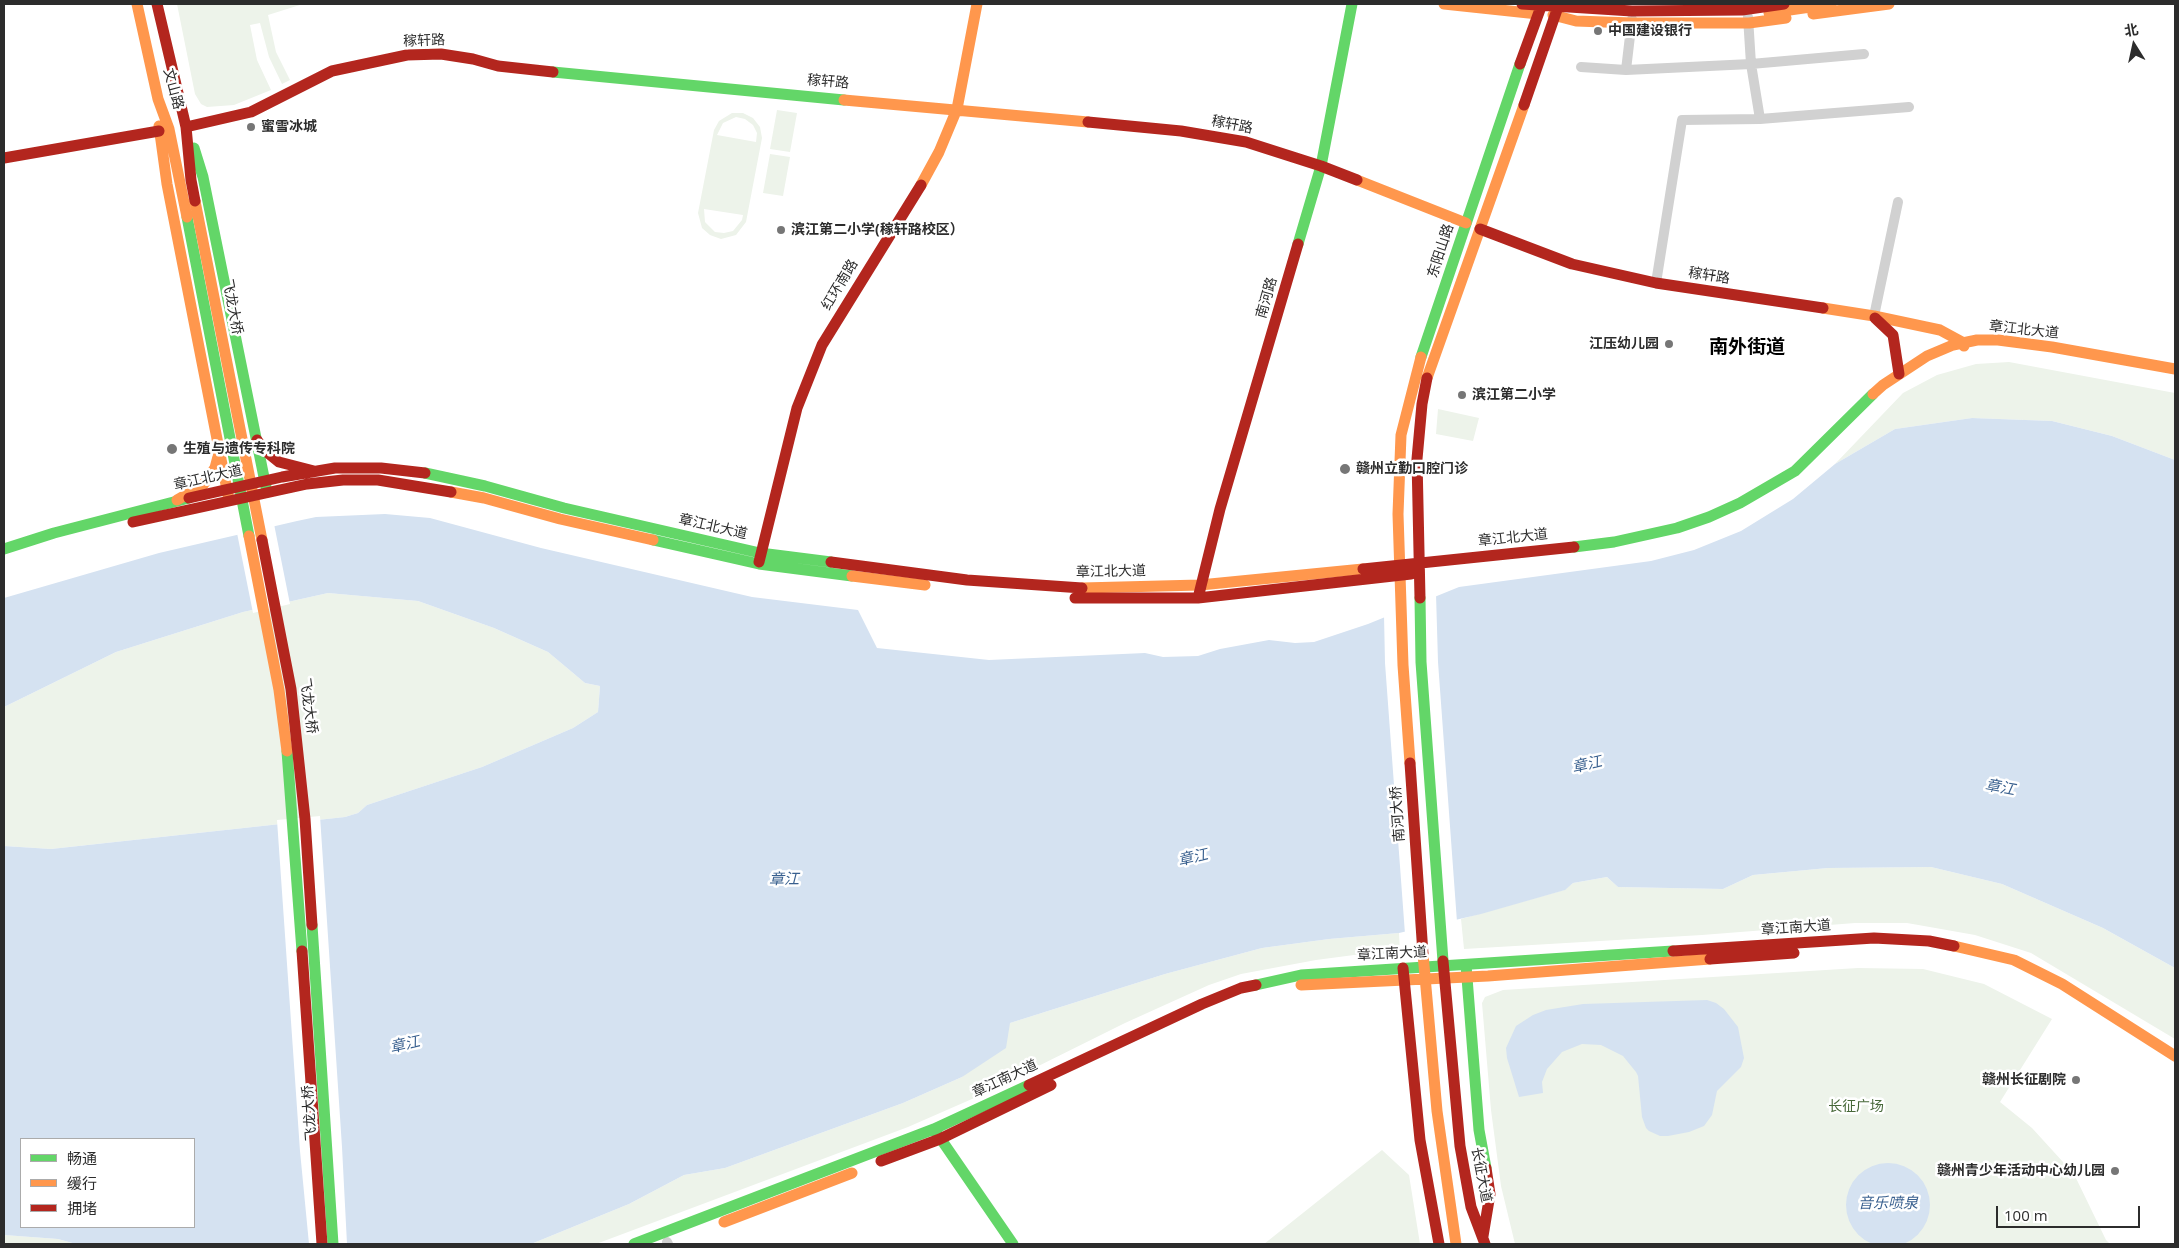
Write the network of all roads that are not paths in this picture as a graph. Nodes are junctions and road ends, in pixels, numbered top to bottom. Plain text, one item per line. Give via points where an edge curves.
1 (137, 4) edge
2 (157, 4) edge
3 (977, 4) edge
4 (1352, 4) edge
5 (1444, 4) edge
6 (1522, 4) edge
7 (1559, 4) edge
8 (1784, 4) edge
9 (1831, 4) edge
10 (1889, 4) edge
11 (1540, 9) edge
12 (1553, 15) junction
13 (1748, 20) junction
14 (1632, 21) junction
15 (1864, 54) dead end
16 (1751, 64) junction
17 (1581, 67) dead end
18 (1626, 70) junction
19 (158, 98) junction
20 (1908, 107) dead end
21 (958, 109) junction
22 (1760, 120) junction
23 (186, 127) junction
24 (158, 131) junction
25 (4, 158) edge
26 (1321, 166) junction
27 (186, 181) junction
28 (1898, 202) dead end
29 (1466, 223) junction
30 (1480, 229) junction
31 (1656, 283) junction
32 (1874, 316) junction
33 (1965, 347) junction
34 (2175, 369) edge
35 (1899, 374) junction
36 (2175, 377) edge
37 (256, 439) junction
38 (220, 450) junction
39 (314, 471) junction
40 (266, 486) junction
41 (228, 494) junction
42 (177, 500) junction
43 (1398, 514) joint
44 (4, 549) edge
45 (760, 559) junction
46 (4, 560) edge
47 (1200, 585) junction
48 (1198, 598) junction
49 (1466, 965) junction
50 (1404, 968) junction
51 (1405, 980) junction
52 (2175, 1056) edge
53 (2175, 1064) edge
54 (1456, 1109) joint
55 (937, 1134) junction
56 (1450, 1198) junction
57 (1484, 1240) edge
58 (1439, 1242) edge
59 (322, 1244) edge
60 (333, 1244) edge
61 (634, 1244) edge
62 (666, 1244) edge
63 (1012, 1244) edge
64 (1456, 1244) edge

1 - 19 main road, 文山路
2 - 23 main road, 文山路
3 - 21 main road, 红环南路
4 - 26 main road, 南河路
5 - 11 main road
6 - 8 main road via 1632,11 1742,10
7 - 12 main road, 东阳山路
9 - 13 main road
10 - 13 main road
11 - 12 main road
11 - 29 main road, 东阳山路
12 - 14 main road
12 - 30 main road, 东阳山路
13 - 14 main road
13 - 16 street
14 - 18 street
15 - 16 street
16 - 18 street
16 - 22 street
17 - 18 street
19 - 24 main road
19 - 27 main road, 文山路
20 - 22 street
21 - 23 main road, 稼轩路 via 548,72 441,54 407,55 332,71 251,112
21 - 26 main road, 稼轩路 via 1181,131 1246,142
21 - 45 main road, 红环南路 via 921,185 822,345 797,408
22 - 31 street via 1682,120
23 - 27 main road, 文山路
23 - 37 main road via 203,177
24 - 25 main road
24 - 38 main road
26 - 29 main road, 稼轩路
26 - 47 main road, 南河路
27 - 59 main road, 飞龙大桥 via 272,646 285,734
27 - 60 main road, 飞龙大桥 via 284,644 297,733
28 - 32 street
29 - 43 main road, 东阳山路 via 1416,373 1401,435
30 - 31 main road, 稼轩路 via 1572,264
30 - 54 main road, 东阳山路 via 1427,376 1417,459 1421,662
31 - 32 main road, 稼轩路
32 - 33 main road, 稼轩路 via 1940,330
32 - 35 main road via 1893,335
33 - 34 main road, 章江北大道 via 1998,340
33 - 35 main road, 章江北大道 via 1953,345 1927,356
33 - 36 main road, 章江北大道 via 2041,355
33 - 48 main road, 章江北大道 via 1909,375 1887,392 1798,477 1744,510 1679,536 1564,557
35 - 47 main road, 章江北大道 via 1794,471 1740,503 1677,528 1614,542 1558,549
37 - 39 main road via 279,462
37 - 40 main road
38 - 41 main road
38 - 42 main road via 217,463 203,485
39 - 40 main road, 章江北大道
39 - 45 main road, 章江北大道 via 357,468 423,473 485,486
40 - 41 main road, 章江北大道
40 - 45 main road, 章江北大道 via 343,480 395,482 484,498 560,518
41 - 42 main road, 章江北大道
41 - 46 main road, 章江北大道 via 56,542
42 - 44 main road, 章江北大道
43 - 56 main road, 南河大桥 via 1404,675 1422,940 1437,1111
45 - 47 main road, 章江北大道 via 1077,588
45 - 48 main road, 章江北大道 via 964,590 1077,598
47 - 48 main road, 南河路
49 - 50 main road, 章江南大道
49 - 52 main road, 章江南大道 via 1874,938 1929,940 2014,960 2062,984
49 - 57 main road via 1477,1112 1490,1194
50 - 51 main road
50 - 55 main road, 章江南大道 via 1301,975 1241,988 1139,1032
51 - 53 main road, 章江南大道 via 1874,947 1928,950 2010,969 2058,991
51 - 55 main road, 章江南大道 via 1301,985 1242,997 1206,1010
51 - 58 main road via 1420,1140
54 - 57 main road, 长征大道 via 1471,1207
55 - 61 main road, 章江南大道
55 - 62 main road, 章江南大道
55 - 63 main road
56 - 58 main road
56 - 64 main road

